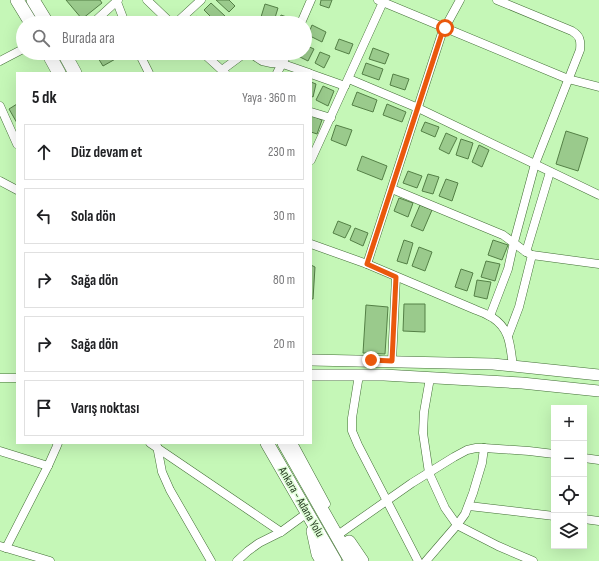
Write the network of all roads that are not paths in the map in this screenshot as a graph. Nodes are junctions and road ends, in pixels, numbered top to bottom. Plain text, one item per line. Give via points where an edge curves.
1 (17, 0) edge
2 (147, 0) edge
3 (201, 0) edge
4 (311, 0) edge
5 (460, 0) edge
6 (497, 0) edge
7 (35, 1) edge
8 (118, 1) edge
9 (381, 1) edge
10 (26, 16) edge
11 (43, 16) edge
12 (101, 16) edge
13 (123, 16) edge
14 (164, 16) edge
15 (184, 16) edge
16 (304, 16) edge
17 (445, 28) junction
18 (16, 53) edge
19 (52, 60) edge
20 (68, 60) edge
21 (142, 60) edge
22 (211, 60) edge
23 (237, 60) edge
24 (260, 60) edge
25 (285, 60) edge
26 (0, 61) edge
27 (283, 64) junction
28 (58, 72) edge
29 (74, 72) edge
30 (148, 72) edge
31 (224, 72) edge
32 (278, 72) edge
33 (307, 72) edge
34 (312, 73) edge
35 (568, 79) junction
36 (347, 82) junction
37 (599, 87) edge
38 (0, 106) edge
39 (418, 108) junction
40 (312, 112) edge
41 (331, 118) junction
42 (16, 142) edge
43 (312, 158) edge
44 (535, 164) junction
45 (550, 172) junction
46 (0, 181) edge
47 (16, 189) edge
48 (392, 189) junction
49 (599, 194) edge
50 (514, 242) junction
51 (312, 244) edge
52 (529, 253) junction
53 (367, 264) junction
54 (599, 264) edge
55 (396, 277) junction
56 (490, 316) junction
57 (508, 336) junction
58 (312, 360) edge
59 (392, 361) junction
60 (513, 366) junction
61 (312, 375) edge
62 (359, 375) junction
63 (599, 375) edge
64 (0, 378) edge
65 (16, 378) edge
66 (430, 378) junction
67 (599, 391) edge
68 (58, 444) edge
69 (268, 444) edge
70 (285, 444) edge
71 (294, 444) edge
72 (154, 445) edge
73 (484, 448) junction
74 (0, 451) edge
75 (551, 454) edge
76 (587, 458) edge
77 (599, 460) edge
78 (48, 466) junction
79 (429, 473) junction
80 (386, 501) junction
81 (469, 506) junction
82 (321, 510) junction
83 (309, 516) junction
84 (551, 516) edge
85 (587, 520) edge
86 (599, 521) edge
87 (457, 525) junction
88 (341, 530) junction
89 (280, 532) junction
90 (3, 547) edge
91 (50, 561) edge
92 (211, 561) edge
93 (237, 561) edge
94 (322, 561) edge
95 (335, 561) edge
96 (351, 561) edge
97 (362, 561) edge
98 (418, 561) edge
99 (426, 561) edge
100 (533, 561) edge

1 - 10 highway
2 - 14 street
3 - 15 street
4 - 16 street
5 - 17 street
6 - 35 street via 577,34 580,39 580,50
7 - 11 highway
8 - 12 street
8 - 13 street
9 - 17 street
9 - 36 street
17 - 35 street
17 - 39 street
18 - 26 street
19 - 28 highway
20 - 29 highway
21 - 30 street
22 - 31 street
23 - 31 street
24 - 27 street
25 - 27 street
27 - 32 street
27 - 33 street
34 - 36 street
35 - 37 street
35 - 44 street
36 - 39 street
36 - 41 street
38 - 42 street
39 - 44 street
39 - 48 street
40 - 41 street
41 - 43 street
44 - 45 street
44 - 50 street
45 - 49 street
45 - 52 street
46 - 47 street
48 - 50 street via 503,235
48 - 53 street
50 - 52 street
50 - 56 street via 508,269
51 - 53 street
52 - 54 street
52 - 57 street via 525,287
53 - 55 street
55 - 56 street
55 - 59 street
56 - 57 street via 502,325
57 - 60 street
58 - 59 main road
59 - 60 main road
60 - 63 main road
61 - 62 main road
62 - 66 main road
62 - 80 street via 352,432
64 - 65 street
66 - 67 main road via 522,383
66 - 79 street via 423,433
68 - 78 street
69 - 83 highway, Ankara - Adana Yolu
70 - 82 highway, Ankara - Adana Yolu
71 - 88 street
72 - 89 street
72 - 92 street via 170,490
73 - 75 street
73 - 79 street via 467,450
73 - 81 street via 482,464
74 - 78 street
76 - 77 street
78 - 90 street
79 - 80 street
79 - 87 street via 445,508
80 - 88 street
80 - 98 street
81 - 84 street
81 - 87 street
82 - 88 highway
82 - 96 highway, Ankara - Adana Yolu
83 - 89 street
83 - 94 highway
83 - 95 highway, Ankara - Adana Yolu
85 - 86 street
87 - 99 street
87 - 100 street
88 - 97 highway
89 - 93 street via 259,543
90 - 91 street

